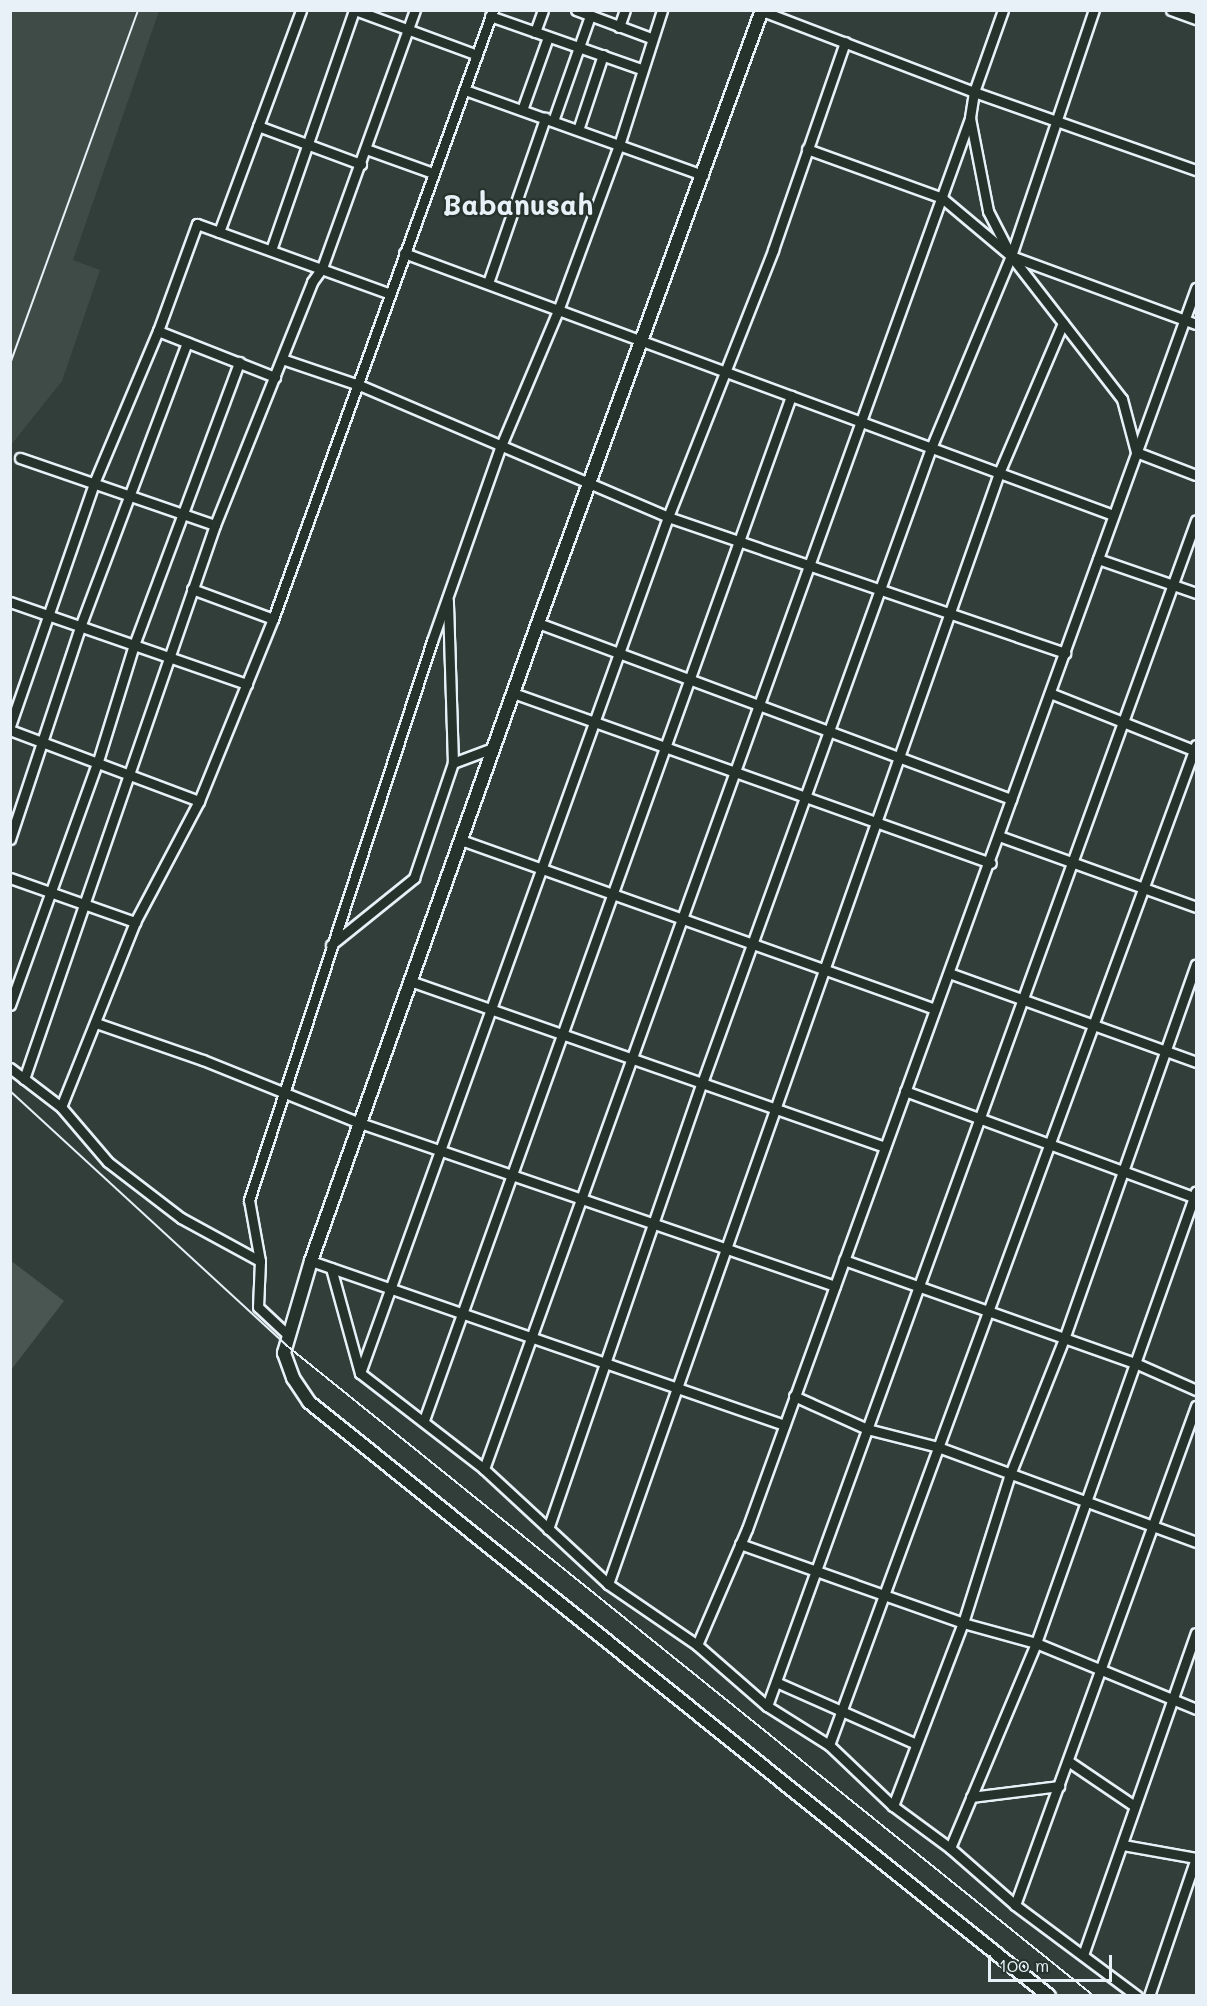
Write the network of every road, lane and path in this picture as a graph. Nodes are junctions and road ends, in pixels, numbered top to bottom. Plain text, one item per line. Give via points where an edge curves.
1 (301, 10) edge
2 (354, 10) edge
3 (415, 10) edge
4 (543, 10) edge
5 (576, 10) edge
6 (625, 10) edge
7 (662, 10) edge
8 (1003, 10) edge
9 (1094, 10) edge
10 (1171, 10) edge
11 (762, 11) edge
12 (491, 13) edge
13 (591, 16) junction
14 (1197, 19) edge
15 (619, 27) junction
16 (407, 30) junction
17 (535, 32) junction
18 (548, 37) junction
19 (651, 38) junction
20 (845, 42) junction
21 (579, 47) junction
22 (477, 55) junction
23 (603, 56) junction
24 (641, 69) junction
25 (465, 90) junction
26 (974, 92) junction
27 (522, 110) junction
28 (970, 118) junction
29 (549, 120) junction
30 (1057, 121) junction
31 (258, 126) junction
32 (578, 130) junction
33 (307, 144) junction
34 (619, 145) junction
35 (366, 149) junction
36 (807, 149) junction
37 (361, 164) junction
38 (1197, 170) edge
39 (433, 173) junction
40 (703, 176) junction
41 (942, 198) junction
42 (219, 232) junction
43 (271, 250) junction
44 (404, 253) junction
45 (1011, 256) junction
46 (322, 268) junction
47 (488, 283) junction
48 (1197, 288) edge
49 (390, 294) junction
50 (559, 308) junction
51 (1185, 320) junction
52 (1063, 323) junction
53 (1197, 324) edge
54 (158, 331) junction
55 (644, 339) junction
56 (187, 342) junction
57 (282, 360) junction
58 (239, 362) junction
59 (724, 371) junction
60 (275, 376) junction
61 (359, 385) junction
62 (791, 396) junction
63 (861, 422) junction
64 (500, 448) junction
65 (931, 448) junction
66 (1136, 452) junction
67 (20, 458) dead end
68 (999, 473) junction
69 (1197, 475) edge
70 (94, 483) junction
71 (588, 483) junction
72 (127, 495) junction
73 (181, 513) junction
74 (1113, 515) junction
75 (668, 517) junction
76 (1197, 520) edge
77 (215, 525) junction
78 (739, 542) junction
79 (1098, 559) junction
80 (807, 565) junction
81 (1173, 585) junction
82 (192, 589) junction
83 (879, 590) junction
84 (1197, 592) edge
85 (448, 594) junction
86 (10, 602) edge
87 (950, 614) junction
88 (46, 615) junction
89 (273, 619) junction
90 (538, 623) junction
91 (80, 627) junction
92 (134, 645) junction
93 (618, 653) junction
94 (1065, 653) junction
95 (168, 657) junction
96 (691, 680) junction
97 (247, 684) junction
98 (513, 693) junction
99 (1050, 693) junction
100 (758, 705) junction
101 (594, 722) junction
102 (1123, 723) junction
103 (10, 728) edge
104 (830, 732) junction
105 (45, 741) junction
106 (665, 747) junction
107 (493, 748) junction
108 (1196, 749) edge
109 (899, 757) junction
110 (98, 761) junction
111 (453, 763) junction
112 (734, 771) junction
113 (132, 773) junction
114 (806, 797) junction
115 (1011, 799) junction
116 (199, 801) junction
117 (876, 822) junction
118 (999, 836) junction
119 (10, 839) edge
120 (461, 840) junction
121 (1072, 862) junction
122 (990, 863) junction
123 (541, 869) junction
124 (10, 878) edge
125 (1144, 888) junction
126 (50, 892) junction
127 (611, 893) junction
128 (85, 904) junction
129 (1197, 907) edge
130 (682, 919) junction
131 (135, 922) junction
132 (753, 944) junction
133 (331, 945) junction
134 (1197, 964) edge
135 (822, 969) junction
136 (948, 973) junction
137 (410, 981) junction
138 (1023, 1000) junction
139 (10, 1005) edge
140 (491, 1009) junction
141 (935, 1009) junction
142 (96, 1023) junction
143 (1094, 1026) junction
144 (560, 1034) junction
145 (1166, 1051) junction
146 (632, 1059) junction
147 (1197, 1062) edge
148 (10, 1068) edge
149 (24, 1079) junction
150 (702, 1083) junction
151 (905, 1091) junction
152 (282, 1092) junction
153 (61, 1107) junction
154 (773, 1108) junction
155 (980, 1118) junction
156 (360, 1123) junction
157 (1050, 1144) junction
158 (885, 1147) junction
159 (440, 1151) junction
160 (1124, 1170) junction
161 (512, 1175) junction
162 (1196, 1196) edge
163 (582, 1199) junction
164 (652, 1224) junction
165 (724, 1248) junction
166 (844, 1260) junction
167 (260, 1261) junction
168 (311, 1261) junction
169 (330, 1268) junction
170 (835, 1286) junction
171 (919, 1287) junction
172 (390, 1289) junction
173 (989, 1310) junction
174 (463, 1315) junction
175 (289, 1336) junction
176 (533, 1339) junction
177 (1064, 1339) junction
178 (1136, 1363) junction
179 (605, 1365) junction
180 (360, 1373) junction
181 (1197, 1390) edge
182 (679, 1391) junction
183 (794, 1396) junction
184 (1197, 1406) edge
185 (424, 1420) junction
186 (784, 1425) junction
187 (867, 1429) junction
188 (938, 1448) junction
189 (484, 1469) junction
190 (1010, 1477) junction
191 (1086, 1503) junction
192 (1153, 1526) junction
193 (548, 1529) junction
194 (1197, 1542) edge
195 (740, 1544) junction
196 (815, 1573) junction
197 (608, 1584) junction
198 (884, 1596) junction
199 (963, 1623) junction
200 (1197, 1633) edge
201 (1036, 1643) junction
202 (696, 1645) junction
203 (1102, 1669) junction
204 (776, 1682) junction
205 (1172, 1700) junction
206 (767, 1706) junction
207 (1197, 1708) edge
208 (841, 1713) junction
209 (916, 1744) junction
210 (829, 1745) junction
211 (1068, 1761) junction
212 (1059, 1786) junction
213 (971, 1797) junction
214 (1133, 1805) junction
215 (892, 1806) junction
216 (1123, 1845) junction
217 (950, 1848) junction
218 (1197, 1858) edge
219 (1015, 1905) junction
220 (1083, 1955) junction
221 (1049, 1995) edge
222 (1137, 1995) edge
223 (1149, 1995) edge

1 - 31 street
2 - 16 street
2 - 33 street
3 - 16 street
4 - 17 street
5 - 13 street
6 - 15 street
7 - 19 street
8 - 26 street
9 - 30 street
10 - 14 street
11 - 20 street
11 - 40 main road
12 - 17 street
12 - 22 street
13 - 15 street
13 - 21 street
15 - 19 street
16 - 22 street
16 - 35 street
17 - 18 street
18 - 21 street
18 - 27 street
19 - 24 street
20 - 26 street
20 - 36 street
21 - 23 street
21 - 29 street
22 - 25 street
23 - 24 street
23 - 32 street
24 - 34 street
25 - 27 street
25 - 39 street
26 - 28 street
26 - 30 street
27 - 29 street
28 - 41 street
28 - 45 street via 988,211
29 - 32 street
29 - 47 street
30 - 38 street
30 - 45 street
31 - 33 street
31 - 42 street
32 - 34 street
33 - 37 street
33 - 43 street
34 - 40 street
34 - 50 street
35 - 37 street
35 - 39 street
36 - 41 street
36 - 59 street via 773,250
37 - 46 street
39 - 44 street
40 - 55 main road
41 - 45 street
41 - 63 street
42 - 43 street
42 - 54 street via 197,224
43 - 46 street
44 - 47 street
44 - 49 street
45 - 51 street
45 - 52 street
45 - 65 street
46 - 49 street
46 - 57 street via 312,282
47 - 50 street
48 - 51 street
49 - 61 street
50 - 55 street
50 - 64 street
51 - 53 street
51 - 66 street
52 - 66 street via 1122,399
52 - 68 street
54 - 56 street
54 - 70 street
55 - 59 street
55 - 71 main road
56 - 58 street
56 - 72 street
57 - 60 street
57 - 61 street
58 - 60 street
58 - 73 street
59 - 62 street
59 - 75 street
60 - 77 street
61 - 64 street
61 - 89 street
62 - 63 street
62 - 78 street
63 - 65 street
63 - 80 street
64 - 71 street
64 - 85 street
65 - 68 street
65 - 83 street
66 - 69 street
66 - 74 street
67 - 70 street
68 - 74 street
68 - 87 street
70 - 72 street
70 - 88 street
71 - 75 street
71 - 90 main road
72 - 73 street
72 - 91 street
73 - 77 street
73 - 92 street
74 - 79 street
75 - 78 street
75 - 93 street
76 - 81 street
77 - 82 street
78 - 80 street
78 - 96 street
79 - 81 street
79 - 94 street
80 - 83 street
80 - 100 street
81 - 84 street
81 - 102 street
82 - 89 street
82 - 95 street
83 - 87 street
83 - 104 street
85 - 111 street
85 - 133 street
86 - 88 street
87 - 94 street
87 - 109 street
88 - 91 street
88 - 103 street
89 - 97 street
90 - 93 street
90 - 98 main road
91 - 92 street
91 - 105 street
92 - 95 street
92 - 110 street
93 - 96 street
93 - 101 street
94 - 99 street
95 - 97 street
95 - 113 street
96 - 100 street
96 - 106 street
97 - 116 street
98 - 101 street
98 - 107 main road
99 - 102 street
99 - 115 street
100 - 104 street
100 - 112 street
101 - 106 street
101 - 123 street
102 - 108 street
102 - 121 street
103 - 105 street
104 - 109 street
104 - 114 street
105 - 110 street
105 - 119 street
106 - 112 street
106 - 127 street
107 - 111 street
107 - 120 main road
108 - 125 street
109 - 115 street
109 - 117 street
110 - 113 street
110 - 126 street
111 - 133 street via 414,878
112 - 114 street
112 - 130 street
113 - 116 street
113 - 128 street
114 - 117 street
114 - 132 street
115 - 118 street
116 - 131 street
117 - 122 street
117 - 135 street
118 - 121 street
118 - 122 street
120 - 123 street
120 - 137 main road
121 - 125 street
121 - 138 street
122 - 136 street
123 - 127 street
123 - 140 street
124 - 126 street
125 - 129 street
125 - 143 street
126 - 128 street
126 - 139 street
127 - 130 street
127 - 144 street
128 - 131 street
128 - 149 street
130 - 132 street
130 - 146 street
131 - 142 street
132 - 135 street
132 - 150 street
133 - 152 street
134 - 145 street
135 - 141 street
135 - 154 street
136 - 138 street
136 - 141 street
137 - 140 street
137 - 156 main road
138 - 143 street
138 - 155 street
140 - 144 street
140 - 159 street
141 - 151 street
142 - 152 street
142 - 153 street
143 - 145 street
143 - 157 street
144 - 146 street
144 - 161 street
145 - 147 street
145 - 160 street
146 - 150 street
146 - 163 street
148 - 149 street
149 - 153 street
150 - 154 street
150 - 164 street
151 - 155 street
151 - 158 street
152 - 156 street
152 - 167 street via 249,1200
153 - 167 street via 117,1169 181,1218
154 - 158 street
154 - 165 street
155 - 157 street
155 - 171 street
156 - 159 street
156 - 168 main road
157 - 160 street
157 - 173 street
158 - 166 street
159 - 161 street
159 - 172 street
160 - 162 street
160 - 177 street
161 - 163 street
161 - 174 street
162 - 178 street
163 - 164 street
163 - 176 street
164 - 165 street
164 - 179 street
165 - 170 street
165 - 182 street
166 - 170 street
166 - 171 street
167 - 175 street via 258,1307
168 - 169 street
168 - 175 main road
169 - 172 street
169 - 180 street
170 - 183 street
171 - 173 street
171 - 187 street
172 - 174 street
172 - 180 street
173 - 177 street
173 - 188 street
174 - 176 street
174 - 185 street
175 - 221 main road via 284,1353 293,1378 309,1402
176 - 179 street
176 - 189 street
177 - 178 street
177 - 190 street
178 - 181 street
178 - 191 street
179 - 182 street
179 - 193 street
180 - 185 street
182 - 186 street
182 - 197 street
183 - 186 street
183 - 187 street
184 - 192 street
185 - 189 street
186 - 195 street
187 - 188 street
187 - 196 street
188 - 190 street
188 - 198 street
189 - 193 street
190 - 191 street
190 - 199 street
191 - 192 street
191 - 201 street
192 - 194 street
192 - 203 street
193 - 197 street
195 - 196 street
195 - 202 street
196 - 198 street
196 - 204 street
197 - 202 street
198 - 199 street
198 - 208 street
199 - 201 street
199 - 209 street
200 - 205 street
201 - 203 street
201 - 213 street
202 - 206 street
203 - 205 street
203 - 211 street
204 - 206 street
204 - 208 street
205 - 207 street
205 - 214 street
206 - 210 street
208 - 209 street
208 - 210 street
209 - 215 street
210 - 215 street
211 - 212 street
211 - 214 street
212 - 213 street
212 - 219 street
213 - 217 street
214 - 216 street
215 - 217 street
216 - 218 street
216 - 220 street
217 - 219 street
218 - 223 street
219 - 220 street
220 - 222 street

